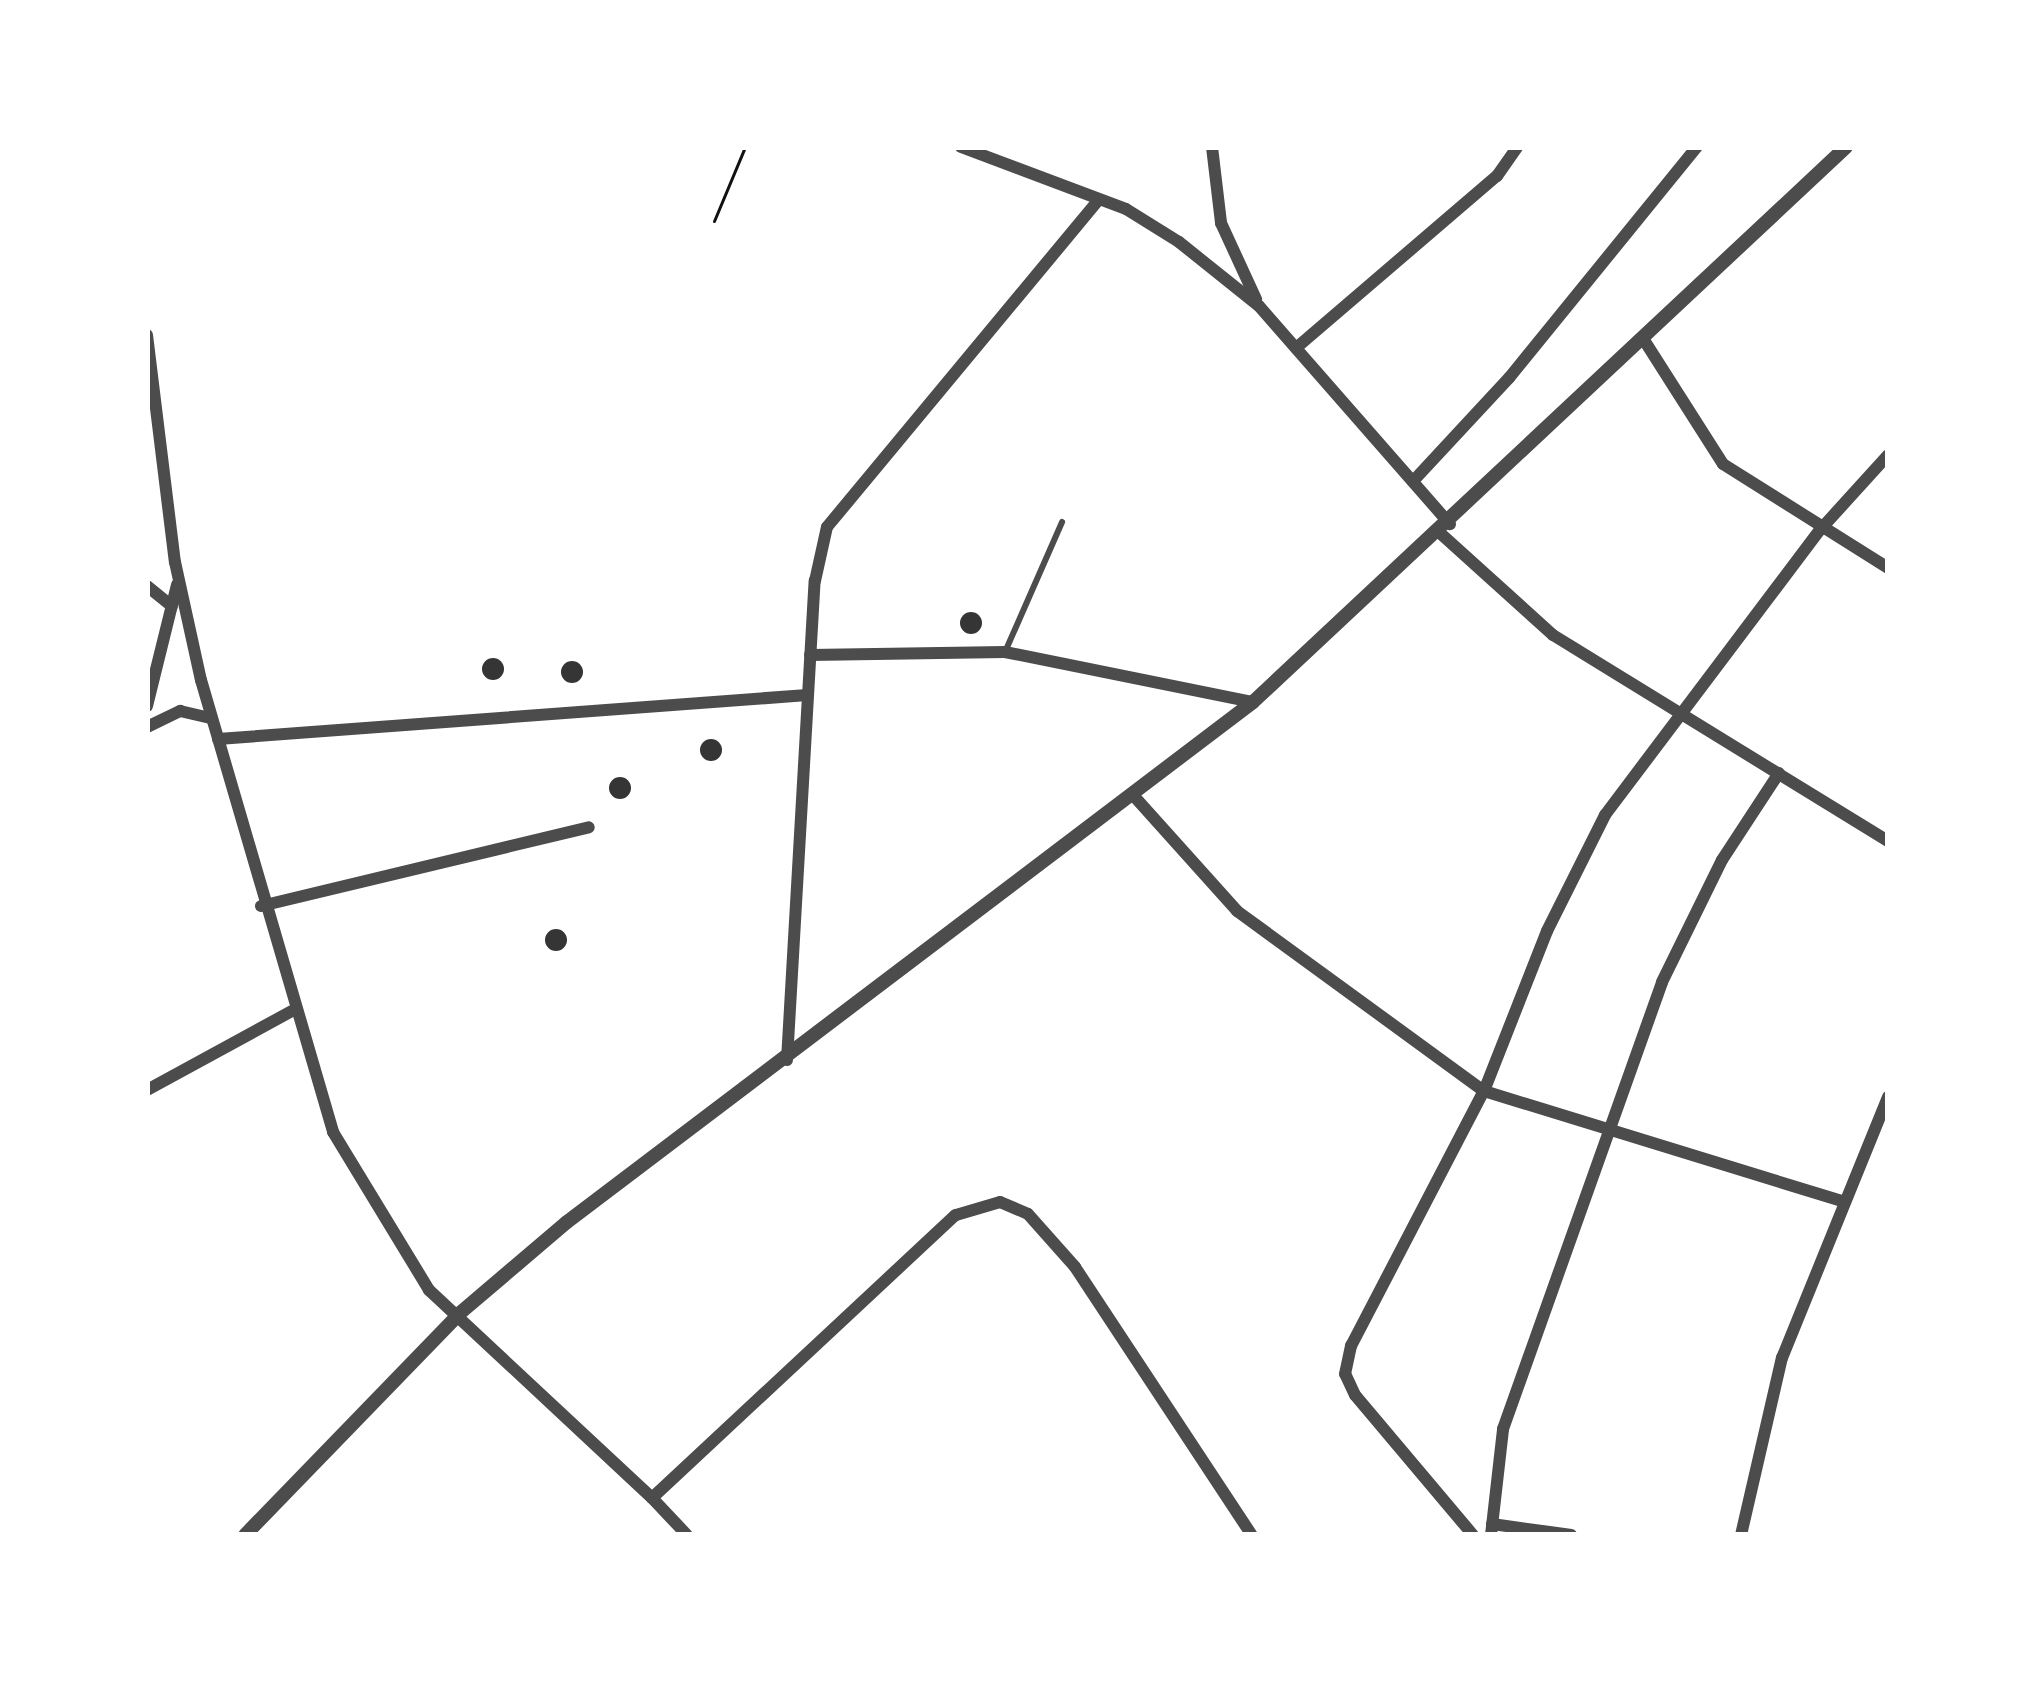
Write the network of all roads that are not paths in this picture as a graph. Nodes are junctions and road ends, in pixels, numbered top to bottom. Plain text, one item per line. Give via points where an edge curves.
1 (962, 147) edge
2 (1212, 147) edge
3 (1516, 147) edge
4 (1697, 147) edge
5 (1846, 147) edge
6 (1000, 154) edge
7 (1098, 200) junction
8 (1259, 306) junction
9 (147, 335) edge
10 (1644, 340) junction
11 (1297, 347) junction
12 (1888, 455) edge
13 (1416, 478) junction
14 (1061, 522) dead end
15 (1445, 528) junction
16 (1820, 530) junction
17 (1888, 568) edge
18 (179, 577) junction
19 (147, 586) edge
20 (172, 606) junction
21 (1005, 652) junction
22 (810, 655) junction
23 (807, 695) junction
24 (1253, 702) junction
25 (147, 706) edge
26 (1678, 711) junction
27 (210, 718) junction
28 (147, 727) edge
29 (218, 739) junction
30 (1779, 772) junction
31 (1133, 795) junction
32 (589, 827) dead end
33 (1888, 841) edge
34 (261, 906) junction
35 (292, 1011) junction
36 (787, 1061) junction
37 (147, 1090) edge
38 (1484, 1091) junction
39 (1888, 1097) edge
40 (1614, 1134) junction
41 (1844, 1202) junction
42 (460, 1313) junction
43 (652, 1498) junction
44 (1491, 1530) edge
45 (245, 1535) edge
46 (687, 1535) edge
47 (1252, 1535) edge
48 (1473, 1535) edge
49 (1571, 1535) edge
50 (1742, 1535) edge

1 - 6 street
2 - 8 street via 1221,223
3 - 11 street via 1497,176
4 - 13 street via 1509,378
5 - 10 street
6 - 7 street
7 - 8 street via 1154,224
7 - 22 street via 841,502 820,551
8 - 11 street
9 - 18 street
10 - 15 street
10 - 16 street via 1723,464
11 - 13 street
12 - 16 street
13 - 15 street
14 - 21 lane
15 - 24 street
15 - 26 street via 1553,635
16 - 17 street
16 - 26 street
18 - 20 street
18 - 27 street
19 - 20 street
20 - 25 street
21 - 22 street
21 - 24 street
22 - 23 street
23 - 29 street
23 - 36 street
24 - 31 street
26 - 30 street
26 - 38 street via 1577,867
27 - 28 street via 179,711
27 - 29 street
29 - 34 street
30 - 33 street
30 - 40 street via 1689,921
31 - 36 street
31 - 38 street via 1237,911
32 - 34 street
34 - 35 street
35 - 37 street
35 - 42 street via 333,1132 429,1290
36 - 42 street via 567,1222
38 - 40 street
38 - 48 street via 1364,1316 1345,1374 1423,1484
39 - 41 street
40 - 41 street
40 - 44 street via 1503,1429
41 - 50 street via 1782,1358
42 - 43 street
42 - 45 street
43 - 46 street
43 - 47 street via 956,1214 1000,1202 1028,1214 1075,1267
44 - 49 street

